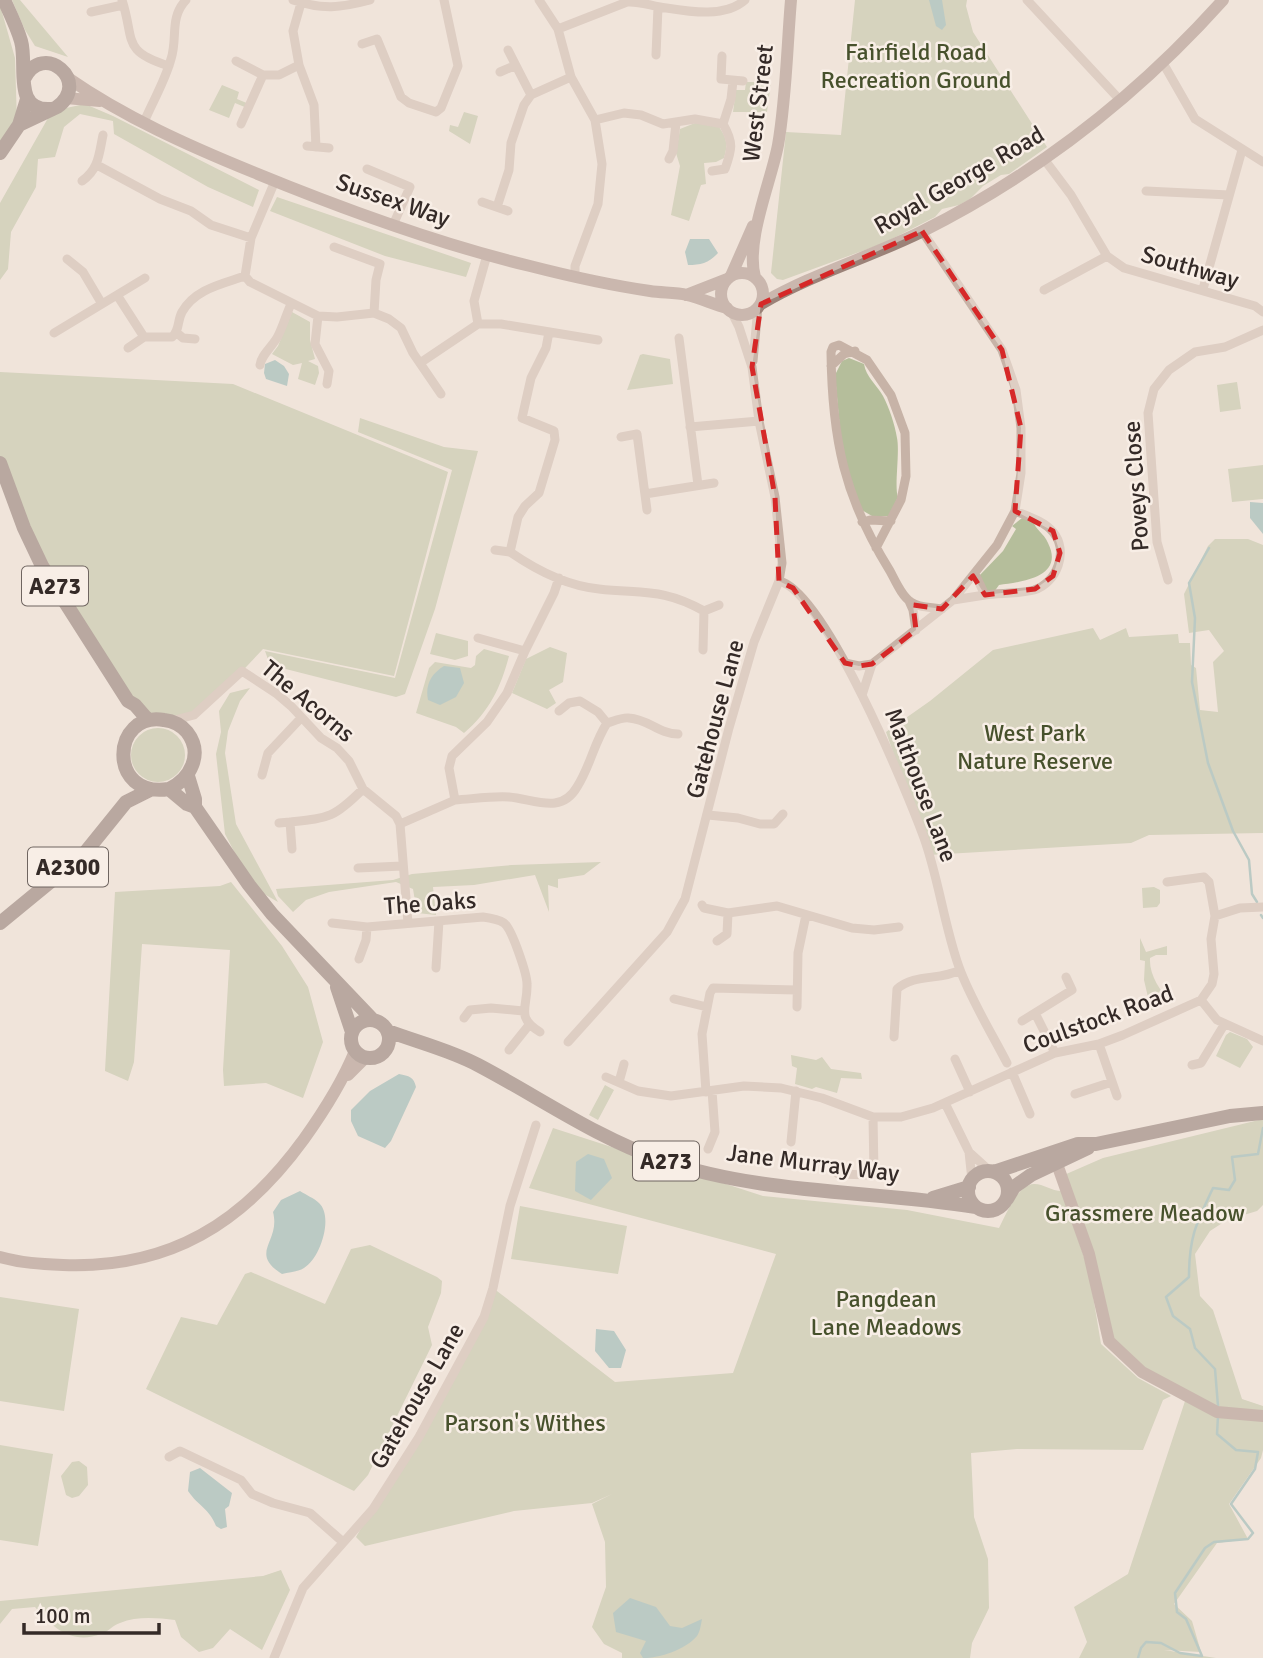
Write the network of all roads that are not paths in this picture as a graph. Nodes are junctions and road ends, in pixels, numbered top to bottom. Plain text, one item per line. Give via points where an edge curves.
1 (4, 0) edge
2 (186, 0) edge
3 (370, 0) edge
4 (444, 0) edge
5 (539, 0) edge
6 (792, 0) edge
7 (1027, 0) edge
8 (1223, 0) edge
9 (297, 1) edge
10 (750, 1) edge
11 (123, 2) edge
12 (658, 7) junction
13 (91, 12) dead end
14 (558, 29) junction
15 (21, 42) junction
16 (362, 44) dead end
17 (508, 50) dead end
18 (656, 55) dead end
19 (722, 57) dead end
20 (236, 61) dead end
21 (44, 63) junction
22 (1163, 63) junction
23 (299, 65) junction
24 (169, 66) junction
25 (514, 66) junction
26 (500, 72) dead end
27 (263, 75) junction
28 (571, 77) junction
29 (68, 78) junction
30 (24, 79) junction
31 (531, 95) junction
32 (66, 98) junction
33 (27, 99) junction
34 (1121, 100) junction
35 (101, 101) junction
36 (51, 109) junction
37 (594, 120) junction
38 (144, 122) junction
39 (676, 123) junction
40 (240, 124) dead end
41 (723, 124) junction
42 (19, 125) junction
43 (103, 135) dead end
44 (329, 148) dead end
45 (1242, 150) junction
46 (0, 153) edge
47 (669, 159) dead end
48 (1044, 159) junction
49 (1263, 162) edge
50 (97, 165) junction
51 (367, 169) dead end
52 (712, 171) dead end
53 (82, 181) dead end
54 (275, 181) junction
55 (1146, 191) dead end
56 (1229, 195) junction
57 (482, 202) dead end
58 (497, 206) junction
59 (761, 210) junction
60 (508, 211) dead end
61 (393, 225) junction
62 (922, 231) junction
63 (251, 238) junction
64 (334, 247) dead end
65 (487, 255) junction
66 (1107, 256) junction
67 (67, 259) dead end
68 (245, 276) junction
69 (575, 277) junction
70 (145, 278) dead end
71 (729, 278) junction
72 (758, 281) junction
73 (792, 286) junction
74 (1203, 289) junction
75 (1044, 290) dead end
76 (117, 295) junction
77 (686, 295) junction
78 (103, 304) junction
79 (291, 304) junction
80 (760, 305) junction
81 (729, 309) junction
82 (1263, 312) edge
83 (374, 313) junction
84 (318, 316) junction
85 (478, 324) junction
86 (1263, 330) edge
87 (549, 332) junction
88 (54, 333) dead end
89 (177, 333) junction
90 (144, 337) junction
91 (679, 338) dead end
92 (195, 339) dead end
93 (598, 340) dead end
94 (128, 348) dead end
95 (420, 363) junction
96 (260, 365) dead end
97 (752, 367) junction
98 (327, 384) dead end
99 (441, 394) dead end
100 (511, 417) dead end
101 (522, 418) junction
102 (759, 421) junction
103 (690, 427) junction
104 (621, 437) dead end
105 (0, 463) edge
106 (713, 483) dead end
107 (698, 485) junction
108 (645, 494) junction
109 (647, 510) dead end
110 (1015, 511) junction
111 (891, 521) junction
112 (862, 522) junction
113 (876, 548) junction
114 (495, 550) dead end
115 (510, 552) junction
116 (975, 574) junction
117 (559, 578) junction
118 (1168, 580) dead end
119 (779, 581) junction
120 (985, 595) junction
121 (953, 600) junction
122 (909, 601) junction
123 (719, 605) dead end
124 (942, 608) junction
125 (704, 611) junction
126 (916, 631) junction
127 (478, 638) dead end
128 (703, 650) dead end
129 (525, 651) junction
130 (845, 663) junction
131 (872, 664) junction
132 (862, 695) junction
133 (128, 701) junction
134 (559, 711) dead end
135 (194, 715) junction
136 (301, 718) junction
137 (148, 720) junction
138 (171, 721) junction
139 (607, 723) junction
140 (133, 729) junction
141 (678, 734) dead end
142 (190, 737) junction
143 (128, 774) junction
144 (262, 775) dead end
145 (188, 776) junction
146 (169, 789) junction
147 (363, 789) junction
148 (150, 790) junction
149 (455, 800) junction
150 (126, 802) junction
151 (195, 807) junction
152 (783, 814) dead end
153 (708, 815) junction
154 (290, 822) junction
155 (279, 823) dead end
156 (400, 824) junction
157 (292, 849) dead end
158 (402, 866) junction
159 (358, 868) dead end
160 (1167, 882) dead end
161 (702, 905) dead end
162 (1263, 907) edge
163 (728, 913) junction
164 (806, 915) junction
165 (1215, 916) junction
166 (439, 921) junction
167 (0, 923) edge
168 (332, 923) dead end
169 (408, 923) junction
170 (367, 927) junction
171 (899, 927) dead end
172 (716, 941) dead end
173 (359, 959) dead end
174 (436, 968) dead end
175 (960, 970) junction
176 (1066, 977) dead end
177 (335, 982) junction
178 (797, 990) junction
179 (674, 999) dead end
180 (1201, 1000) junction
181 (707, 1007) junction
182 (797, 1007) dead end
183 (523, 1011) junction
184 (1035, 1013) junction
185 (464, 1018) dead end
186 (373, 1020) junction
187 (1022, 1021) dead end
188 (1224, 1025) junction
189 (529, 1026) junction
190 (388, 1031) junction
191 (352, 1032) junction
192 (540, 1032) dead end
193 (894, 1037) dead end
194 (1263, 1041) edge
195 (568, 1042) dead end
196 (1099, 1044) junction
197 (427, 1045) junction
198 (387, 1050) junction
199 (509, 1050) dead end
200 (1055, 1053) junction
201 (360, 1054) junction
202 (955, 1059) dead end
203 (1007, 1063) dead end
204 (624, 1064) dead end
205 (1192, 1065) dead end
206 (1012, 1072) junction
207 (606, 1077) dead end
208 (619, 1082) junction
209 (1112, 1082) junction
210 (709, 1091) junction
211 (796, 1091) junction
212 (970, 1092) junction
213 (1076, 1094) dead end
214 (1117, 1096) dead end
215 (945, 1103) junction
216 (1263, 1113) edge
217 (1030, 1114) dead end
218 (873, 1117) junction
219 (536, 1125) dead end
220 (792, 1142) dead end
221 (1096, 1144) junction
222 (708, 1149) dead end
223 (969, 1152) junction
224 (1057, 1164) junction
225 (992, 1172) junction
226 (838, 1174) dead end
227 (970, 1183) junction
228 (928, 1199) junction
229 (1007, 1199) junction
230 (976, 1207) junction
231 (0, 1257) edge
232 (1263, 1416) edge
233 (169, 1457) dead end
234 (343, 1542) junction
235 (274, 1658) edge

1 - 15 main road
2 - 24 street via 175,16
3 - 9 street via 340,8
4 - 16 street via 458,66 442,108 436,112 401,97 377,39
5 - 14 street
6 - 59 street, West Street via 778,143
7 - 34 street
8 - 22 street, Royal George Road
9 - 23 street via 293,31
10 - 12 street via 729,11
11 - 13 street
11 - 24 street via 135,49
12 - 14 street via 638,1 620,3
12 - 18 street
14 - 28 street
15 - 21 main road
15 - 30 main road
17 - 25 street
19 - 41 street via 721,79 738,81
20 - 27 street
21 - 29 main road via 59,66
21 - 30 main road via 32,68
22 - 34 street, Royal George Road
22 - 45 street via 1195,119
23 - 27 street via 279,75
23 - 44 street via 314,104 311,146
24 - 38 street
25 - 26 street
25 - 31 street
27 - 40 street
28 - 31 street
28 - 37 street
29 - 32 main road
29 - 35 street, Sussex Way
30 - 33 main road
31 - 58 street via 511,143 509,170
32 - 35 street, Sussex Way
32 - 36 main road
33 - 36 main road via 38,108
33 - 42 main road
34 - 48 street, Royal George Road
35 - 38 street, Sussex Way
36 - 42 main road
37 - 39 street via 624,113
37 - 69 street via 602,164 598,204
38 - 54 street, Sussex Way
39 - 41 street via 695,119
39 - 47 street
41 - 52 street via 731,139 730,155 725,169
42 - 46 main road
43 - 50 street
45 - 49 street
45 - 56 street
48 - 62 street, Royal George Road
48 - 66 street
50 - 53 street
50 - 63 street via 211,225
51 - 61 street via 410,187
54 - 61 street, Sussex Way
54 - 63 street
55 - 56 street
56 - 74 street
57 - 58 street
58 - 60 street
59 - 71 street, West Street
59 - 72 street, West Street via 753,255
61 - 65 street, Sussex Way
62 - 73 street, Royal George Road
62 - 110 street via 1002,350 1016,390 1021,473
63 - 68 street
64 - 83 street via 380,264
65 - 69 street, Sussex Way
65 - 85 street via 474,301
66 - 74 street, Southway via 1124,268
66 - 75 street
67 - 78 street via 83,272
68 - 79 street
68 - 89 street via 199,293 181,313
69 - 77 street, Sussex Way
70 - 76 street
71 - 72 street via 743,273
71 - 77 street, Sussex Way
71 - 81 street via 722,294
72 - 73 street, Royal George Road via 769,288
72 - 80 street via 763,294
73 - 80 street, Royal George Road
74 - 82 street, Southway
76 - 78 street
76 - 90 street
77 - 81 street, Sussex Way
78 - 88 street
79 - 84 street
79 - 96 street
80 - 81 street via 745,314
80 - 97 street, Gatehouse Lane
81 - 97 street, Gatehouse Lane
83 - 84 street
83 - 95 street via 401,328
84 - 98 street via 315,344 328,371
85 - 87 street
85 - 95 street
86 - 118 street, Poveys Close via 1225,347 1195,352 1169,370 1154,389 1149,413 1157,542
87 - 93 street
87 - 101 street
89 - 90 street via 165,338
89 - 92 street
90 - 94 street
91 - 103 street
95 - 99 street
97 - 102 street, Gatehouse Lane
100 - 101 street
101 - 115 street via 554,431 555,440 538,493 518,517
102 - 103 street
102 - 119 street, Gatehouse Lane via 776,507
103 - 107 street
104 - 108 street via 638,434
105 - 133 main road, A273 via 42,566
106 - 107 street
107 - 108 street
108 - 109 street
110 - 116 street via 998,545
110 - 120 street via 1053,531 1059,564 1053,576 1035,589
111 - 112 street
111 - 112 street via 906,476 905,433 891,395 867,360 855,351 831,366 832,393 840,457
111 - 113 street
112 - 113 street
113 - 122 street
114 - 115 street
115 - 117 street
116 - 120 street
116 - 121 street
117 - 125 street via 596,589 682,598
117 - 129 street
119 - 130 street, Malthouse Lane via 793,588
119 - 153 street, Gatehouse Lane via 754,642
120 - 121 street
121 - 124 street
122 - 124 street
122 - 126 street
123 - 125 street
124 - 126 street
125 - 128 street
126 - 131 street
127 - 129 street
129 - 149 street via 507,693 487,722 452,756 449,768
130 - 131 street
130 - 132 street, Malthouse Lane
131 - 132 street
132 - 175 street, Malthouse Lane via 924,838
133 - 137 main road, A273
133 - 140 main road, A273 via 126,710
134 - 139 street via 580,701
135 - 136 street, The Acorns via 242,671 277,694
135 - 138 street
135 - 142 street
136 - 144 street via 268,753
136 - 147 street, The Acorns via 349,761
137 - 138 main road
137 - 140 main road
138 - 142 main road
139 - 141 street via 627,717 666,734
139 - 149 street via 579,785 563,802 548,805 509,797
140 - 143 main road via 123,748
142 - 145 main road via 195,757
143 - 148 main road
143 - 150 main road
145 - 146 main road
145 - 151 main road
146 - 148 main road
146 - 151 main road
147 - 154 street via 328,818
147 - 156 street, The Acorns
148 - 150 main road, A2300
149 - 156 street
150 - 167 main road, A2300 via 84,854
151 - 177 main road via 264,904
152 - 153 street via 774,824
153 - 195 street, Gatehouse Lane via 685,899 667,932
154 - 155 street
154 - 157 street
156 - 158 street
158 - 159 street
158 - 169 street
160 - 165 street, Coulstock Road via 1204,877
161 - 163 street
162 - 165 street
163 - 164 street via 778,906
163 - 172 street via 727,934
164 - 171 street via 862,930
164 - 178 street
165 - 180 street, Coulstock Road via 1211,939 1214,974
166 - 169 street, The Oaks
166 - 174 street
166 - 183 street, The Oaks via 483,917 507,925 527,983
168 - 170 street, The Oaks
169 - 170 street, The Oaks
170 - 173 street
175 - 193 street via 911,981 897,989
175 - 203 street, Malthouse Lane
176 - 184 street via 1072,990
177 - 186 main road
177 - 191 main road
178 - 181 street via 713,988
178 - 182 street
179 - 181 street
180 - 188 street
180 - 196 street, Coulstock Road
181 - 210 street via 702,1034
183 - 185 street via 470,1010
183 - 189 street, The Oaks
184 - 187 street
184 - 200 street
186 - 190 main road
186 - 191 main road via 360,1022
188 - 194 street
188 - 205 street via 1201,1063
189 - 192 street
189 - 199 street
190 - 197 main road, Jane Murray Way / A273
190 - 198 main road
191 - 201 main road
196 - 200 street, Coulstock Road
196 - 209 street
197 - 198 main road, Jane Murray Way / A273
197 - 228 main road, Jane Murray Way / A273 via 475,1064 614,1142 661,1160 744,1182
198 - 201 main road via 377,1058
200 - 206 street, Coulstock Road
201 - 231 street via 284,1167 229,1219 196,1238 151,1256 84,1266 25,1264
202 - 212 street
204 - 208 street
206 - 212 street, Coulstock Road
206 - 217 street
207 - 208 street, Coulstock Road
208 - 210 street, Coulstock Road via 671,1096
209 - 213 street
209 - 214 street
210 - 211 street, Coulstock Road via 757,1086
210 - 222 street via 715,1132
211 - 218 street, Coulstock Road
211 - 220 street
212 - 215 street, Coulstock Road
215 - 218 street, Coulstock Road via 901,1117
215 - 223 street
216 - 221 main road
218 - 226 street via 874,1172
219 - 234 street, Gatehouse Lane via 510,1206 484,1317 419,1437 373,1509
221 - 224 main road
221 - 225 main road via 1078,1144
223 - 225 street
223 - 227 street
224 - 229 main road via 1014,1186
224 - 232 street via 1089,1254 1109,1341 1142,1373 1209,1408
225 - 227 main road via 979,1173
225 - 229 main road via 1006,1182
227 - 228 main road, A273
227 - 230 main road via 969,1198
228 - 230 main road, A273
229 - 230 main road via 992,1211
233 - 234 street via 180,1451 202,1460 241,1480 252,1494 310,1513
234 - 235 street, Gatehouse Lane via 303,1588

